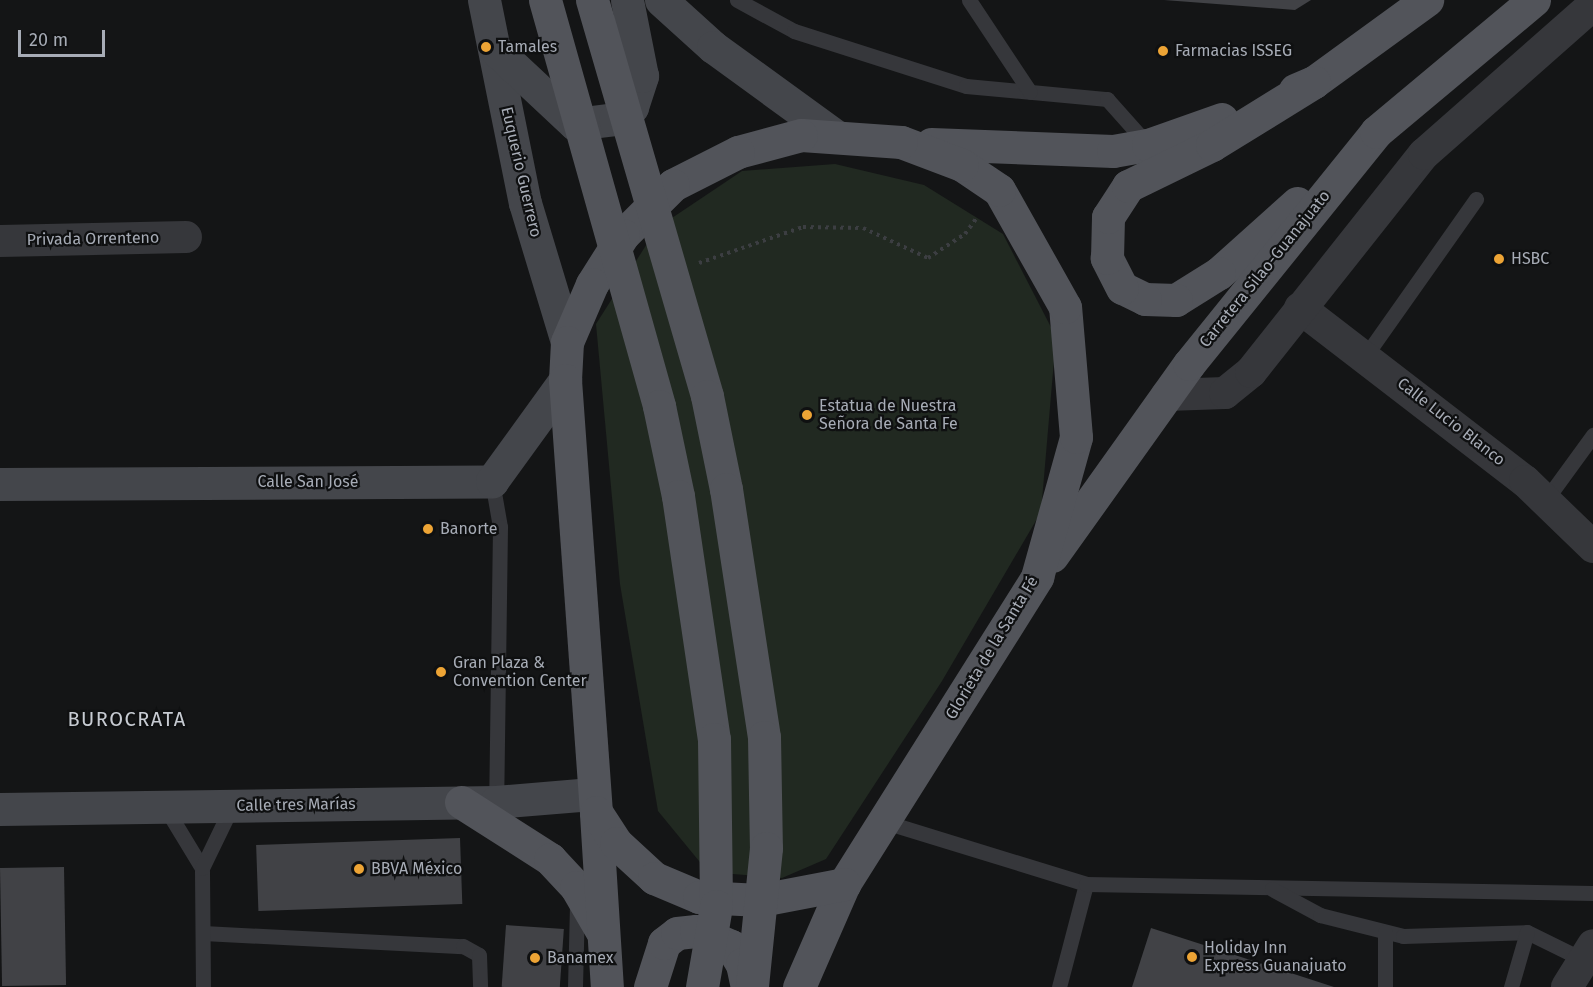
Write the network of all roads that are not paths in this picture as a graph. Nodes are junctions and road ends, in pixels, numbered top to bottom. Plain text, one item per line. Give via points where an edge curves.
1 (484, 0) edge
2 (545, 0) edge
3 (592, 0) edge
4 (627, 0) edge
5 (661, 0) edge
6 (737, 0) edge
7 (969, 0) edge
8 (1427, 0) edge
9 (1534, 0) edge
10 (1593, 5) edge
11 (497, 51) junction
12 (1314, 82) junction
13 (1030, 92) junction
14 (1376, 132) junction
15 (837, 137) junction
16 (901, 142) junction
17 (1148, 145) junction
18 (1476, 199) dead end
19 (186, 237) dead end
20 (0, 241) edge
21 (1300, 308) junction
22 (567, 342) junction
23 (1366, 355) junction
24 (565, 380) junction
25 (1167, 395) junction
26 (1593, 435) edge
27 (492, 481) junction
28 (0, 484) edge
29 (1545, 501) junction
30 (1593, 547) edge
31 (1037, 577) junction
32 (461, 802) junction
33 (496, 802) junction
34 (594, 803) junction
35 (232, 806) junction
36 (165, 807) junction
37 (0, 809) edge
38 (885, 822) junction
39 (202, 868) junction
40 (844, 884) junction
41 (1086, 884) junction
42 (576, 887) junction
43 (1269, 887) junction
44 (1593, 893) edge
45 (601, 930) junction
46 (1385, 932) junction
47 (1527, 932) junction
48 (203, 933) junction
49 (1588, 953) edge
50 (203, 987) edge
51 (480, 987) edge
52 (575, 987) edge
53 (607, 987) edge
54 (650, 987) edge
55 (702, 987) edge
56 (747, 987) edge
57 (752, 987) edge
58 (799, 987) edge
59 (1059, 987) edge
60 (1384, 987) edge
61 (1512, 987) edge
62 (1567, 987) edge

1 - 11 main road, Euquerio Guerrero
2 - 55 main road, bridge via 659,406 678,496 714,739 716,906
3 - 57 main road, bridge via 707,396 728,500 764,737 766,848
4 - 11 main road via 642,76 632,107 615,119 575,124
5 - 15 main road via 713,47
6 - 13 lane via 794,32 966,86
7 - 13 lane
8 - 12 main road
9 - 14 main road, Carretera Silao-Guanajuato
10 - 21 street via 1424,154
11 - 22 main road, Euquerio Guerrero via 525,203
12 - 14 main road via 1212,145 1128,186 1108,217 1107,258 1122,288 1145,299 1176,300 1211,278
12 - 17 main road
13 - 17 lane via 1107,99
14 - 25 main road, Carretera Silao-Guanajuato
15 - 16 main road, Glorieta de la Santa Fé
15 - 22 main road, Glorieta de la Santa Fé via 801,135 738,152 673,185 623,235 592,284
16 - 17 main road via 1113,151
16 - 31 main road, Glorieta de la Santa Fé via 962,165 999,190 1065,307 1074,372 1076,437
18 - 23 lane
19 - 20 street, Privada Orrenteno
21 - 23 street, Calle Lucio Blanco
21 - 25 street via 1251,372 1225,393
22 - 24 main road, Glorieta de la Santa Fé
23 - 29 street, Calle Lucio Blanco
24 - 27 main road
24 - 34 main road, Glorieta de la Santa Fé
25 - 31 main road, Carretera Silao-Guanajuato
26 - 29 lane
27 - 28 main road, Calle San José
27 - 33 lane via 500,527
29 - 30 street, Calle Lucio Blanco
31 - 38 main road, Glorieta de la Santa Fé
32 - 33 main road, Calle tres Marías
32 - 35 main road, Calle tres Marías
32 - 42 main road via 509,828
33 - 34 main road, Calle tres Marías
34 - 40 main road, Glorieta de la Santa Fé via 615,843 654,878 699,897 761,900
34 - 45 main road
35 - 36 main road, Calle tres Marías
35 - 39 lane
36 - 37 main road, Calle tres Marías
36 - 39 lane
38 - 40 main road, Glorieta de la Santa Fé
38 - 41 lane
39 - 48 lane
40 - 58 main road
41 - 43 lane
41 - 59 lane
42 - 45 main road
42 - 52 lane
43 - 44 lane
43 - 46 lane via 1320,915
45 - 53 main road
46 - 47 lane via 1403,936
46 - 60 lane
47 - 49 lane
47 - 61 lane
48 - 50 lane
48 - 51 lane via 463,946 479,955
49 - 62 street
54 - 56 main road via 664,943 677,933 696,932 731,946 742,964

